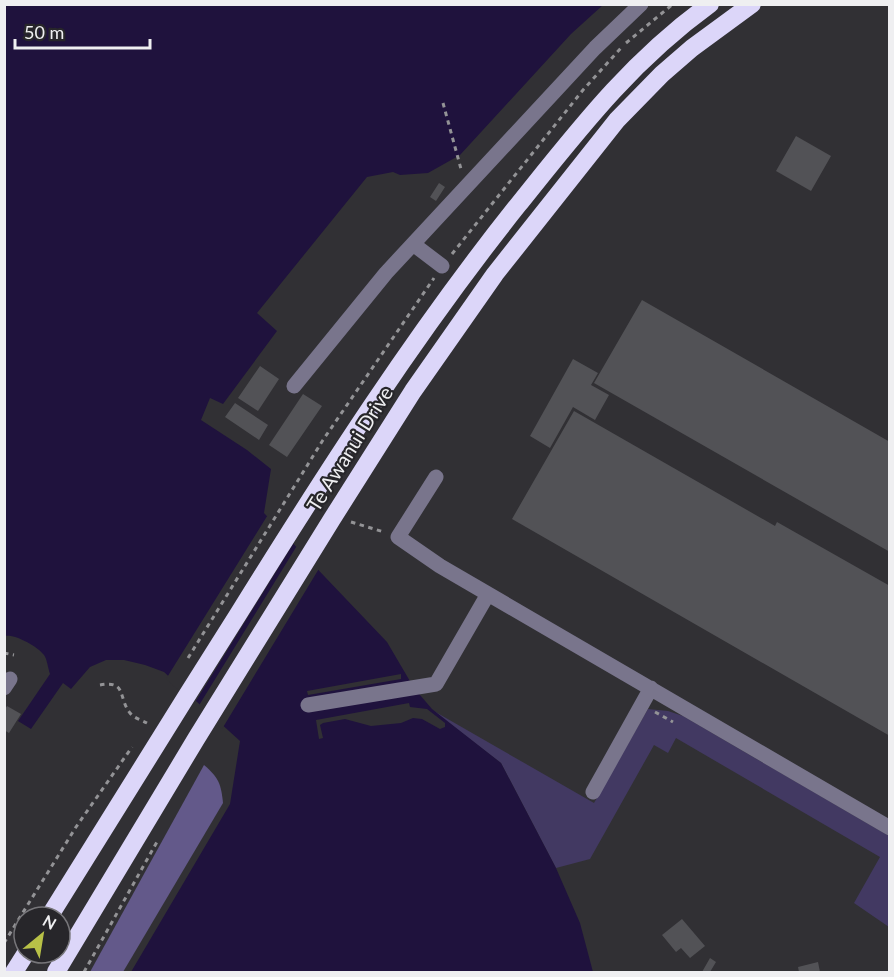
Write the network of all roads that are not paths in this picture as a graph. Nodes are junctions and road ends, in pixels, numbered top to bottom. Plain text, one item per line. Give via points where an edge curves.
1 (641, 4) edge
2 (710, 4) edge
3 (752, 4) edge
4 (413, 244) junction
5 (442, 267) dead end
6 (294, 386) dead end
7 (436, 477) dead end
8 (488, 594) junction
9 (651, 688) junction
10 (309, 705) dead end
11 (593, 792) dead end
12 (890, 828) edge
13 (56, 905) edge
14 (56, 972) edge

1 - 4 street via 595,48
2 - 13 highway, Te Awanui Drive via 676,28 600,103 475,258 308,502
3 - 14 highway, Te Awanui Drive via 692,48 616,120 495,274 413,391 340,520 196,739
4 - 5 street
4 - 6 street
7 - 8 street via 398,537
8 - 9 street
8 - 10 street via 436,684
9 - 11 street
9 - 12 street

